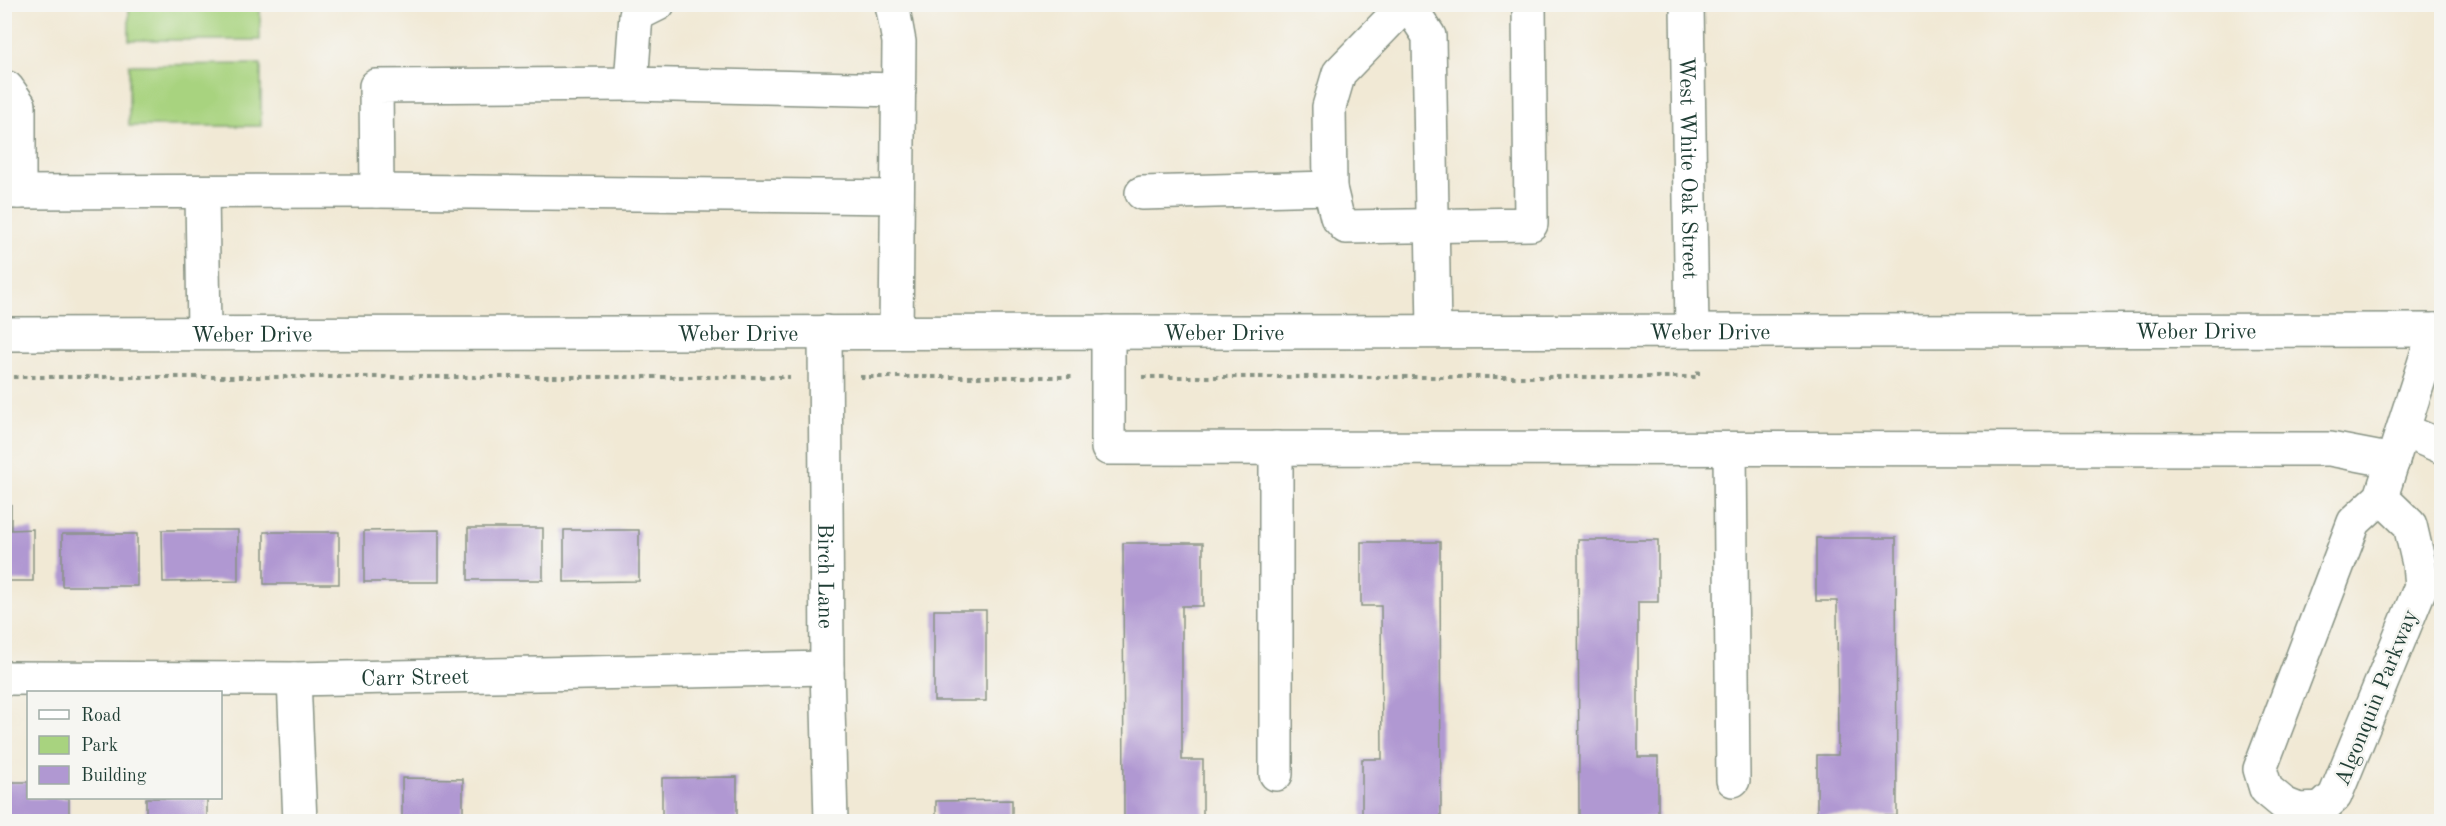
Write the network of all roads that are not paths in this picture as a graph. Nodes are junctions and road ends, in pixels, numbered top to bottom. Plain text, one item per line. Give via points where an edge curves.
1 (658, 4) edge
2 (892, 4) edge
3 (1407, 4) edge
4 (1528, 4) edge
5 (1687, 4) edge
6 (631, 84) junction
7 (4, 88) edge
8 (899, 90) junction
9 (1330, 188) junction
10 (377, 191) junction
11 (12, 192) edge
12 (202, 192) junction
13 (1142, 193) dead end
14 (897, 197) junction
15 (1432, 224) junction
16 (2438, 330) edge
17 (825, 332) junction
18 (896, 332) junction
19 (1108, 332) junction
20 (1434, 332) junction
21 (1692, 332) junction
22 (204, 333) junction
23 (4, 334) edge
24 (2398, 445) junction
25 (2442, 447) edge
26 (1276, 448) junction
27 (1730, 449) junction
28 (2381, 497) junction
29 (827, 668) junction
30 (4, 678) edge
31 (294, 679) junction
32 (1276, 774) dead end
33 (1733, 780) dead end
34 (300, 822) edge
35 (831, 822) edge

1 - 6 street via 636,15
2 - 8 street via 899,42
3 - 9 street via 1339,73 1329,107
3 - 15 street via 1429,36
4 - 15 street via 1531,224
5 - 21 street, West White Oak Street
6 - 8 street
6 - 10 street via 376,86
7 - 11 street via 19,105
8 - 14 street
9 - 13 street
9 - 15 street via 1337,217 1346,227
10 - 12 street
10 - 14 street
11 - 12 street
12 - 22 street
14 - 18 street
15 - 20 street
16 - 21 street, Weber Drive
16 - 24 street, Algonquin Parkway
17 - 18 street, Weber Drive
17 - 22 street, Weber Drive
17 - 29 street, Birch Lane
18 - 19 street, Weber Drive
19 - 20 street, Weber Drive
19 - 26 street via 1108,448
20 - 21 street, Weber Drive
22 - 23 street, Weber Drive
24 - 25 street
24 - 27 street via 2330,449
24 - 28 street, Algonquin Parkway
26 - 27 street
26 - 32 street
27 - 33 street
28 - 28 street, Algonquin Parkway via 2354,522 2260,769 2266,789 2299,810 2321,809 2335,796 2421,586 2409,525
29 - 31 street, Carr Street
29 - 35 street, Birch Lane
30 - 31 street, Carr Street
31 - 34 street

